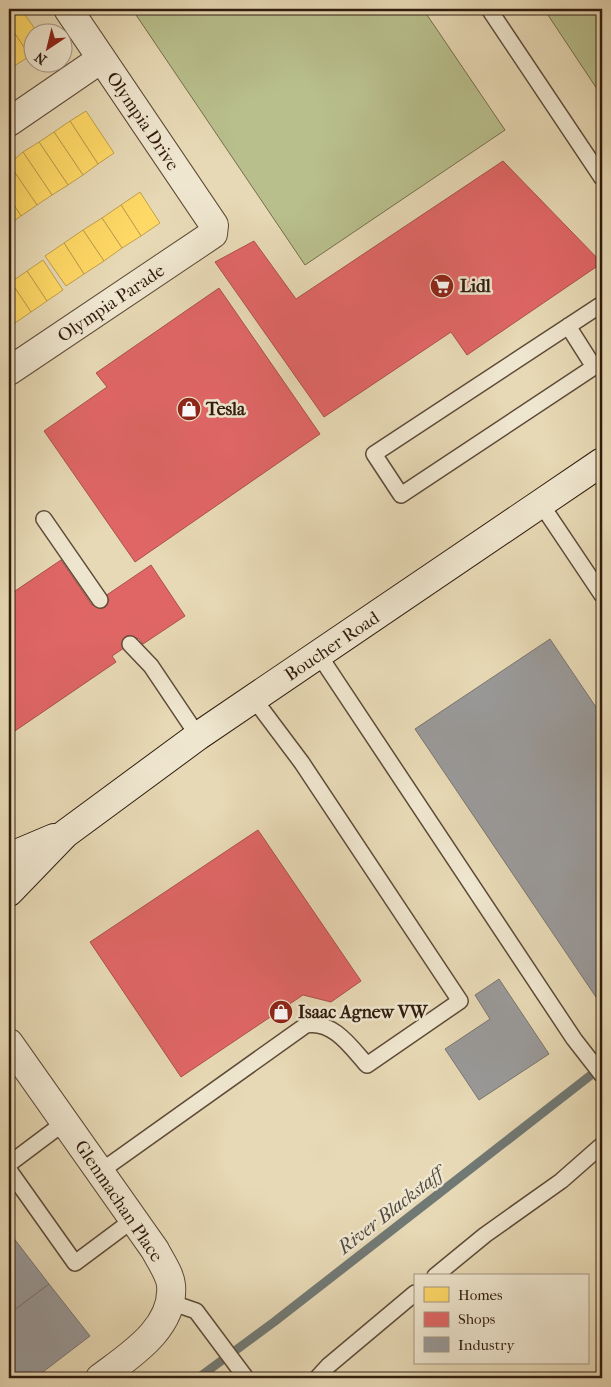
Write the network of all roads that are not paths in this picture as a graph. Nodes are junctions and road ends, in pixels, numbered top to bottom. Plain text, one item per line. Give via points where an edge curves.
1 (68, 9) edge
2 (489, 9) edge
3 (101, 59) junction
4 (9, 122) edge
5 (602, 178) edge
6 (213, 234) joint
7 (602, 304) edge
8 (568, 326) junction
9 (9, 371) edge
10 (602, 462) edge
11 (541, 504) junction
12 (44, 519) dead end
13 (602, 595) edge
14 (100, 600) dead end
15 (130, 644) dead end
16 (319, 655) junction
17 (254, 699) junction
18 (198, 736) junction
19 (65, 834) junction
20 (9, 857) edge
21 (9, 892) edge
22 (9, 1043) edge
23 (602, 1075) edge
24 (65, 1122) junction
25 (602, 1145) edge
26 (9, 1164) edge
27 (9, 1170) edge
28 (101, 1170) junction
29 (134, 1219) junction
30 (438, 1274) edge
31 (414, 1294) edge
32 (170, 1302) junction
33 (244, 1375) edge
34 (100, 1378) edge
35 (317, 1378) edge

1 - 3 street, Olympia Drive
2 - 5 lane
3 - 4 street
3 - 6 street, Olympia Drive via 214,225
6 - 9 street, Olympia Parade
7 - 8 lane
8 - 8 lane via 374,454 401,495 594,367
10 - 11 street, Boucher Road
11 - 13 lane
11 - 16 street, Boucher Road
12 - 14 lane
15 - 18 lane via 150,666
16 - 17 street, Boucher Road
16 - 23 lane via 574,1039
17 - 18 street, Boucher Road
17 - 28 lane via 302,763 460,1001 367,1065 329,1028 317,1023 306,1026
18 - 19 street, Boucher Road
19 - 20 street, Boucher Road
19 - 21 street, Boucher Road
22 - 24 street, Glenmachan Place
24 - 26 lane
24 - 28 street, Glenmachan Place
25 - 30 lane via 561,1181 485,1234
27 - 29 lane via 75,1263
28 - 29 street, Glenmachan Place
29 - 32 street, Glenmachan Place via 155,1250 171,1283
31 - 35 lane
32 - 33 lane via 196,1311
32 - 34 street via 162,1320 144,1344

